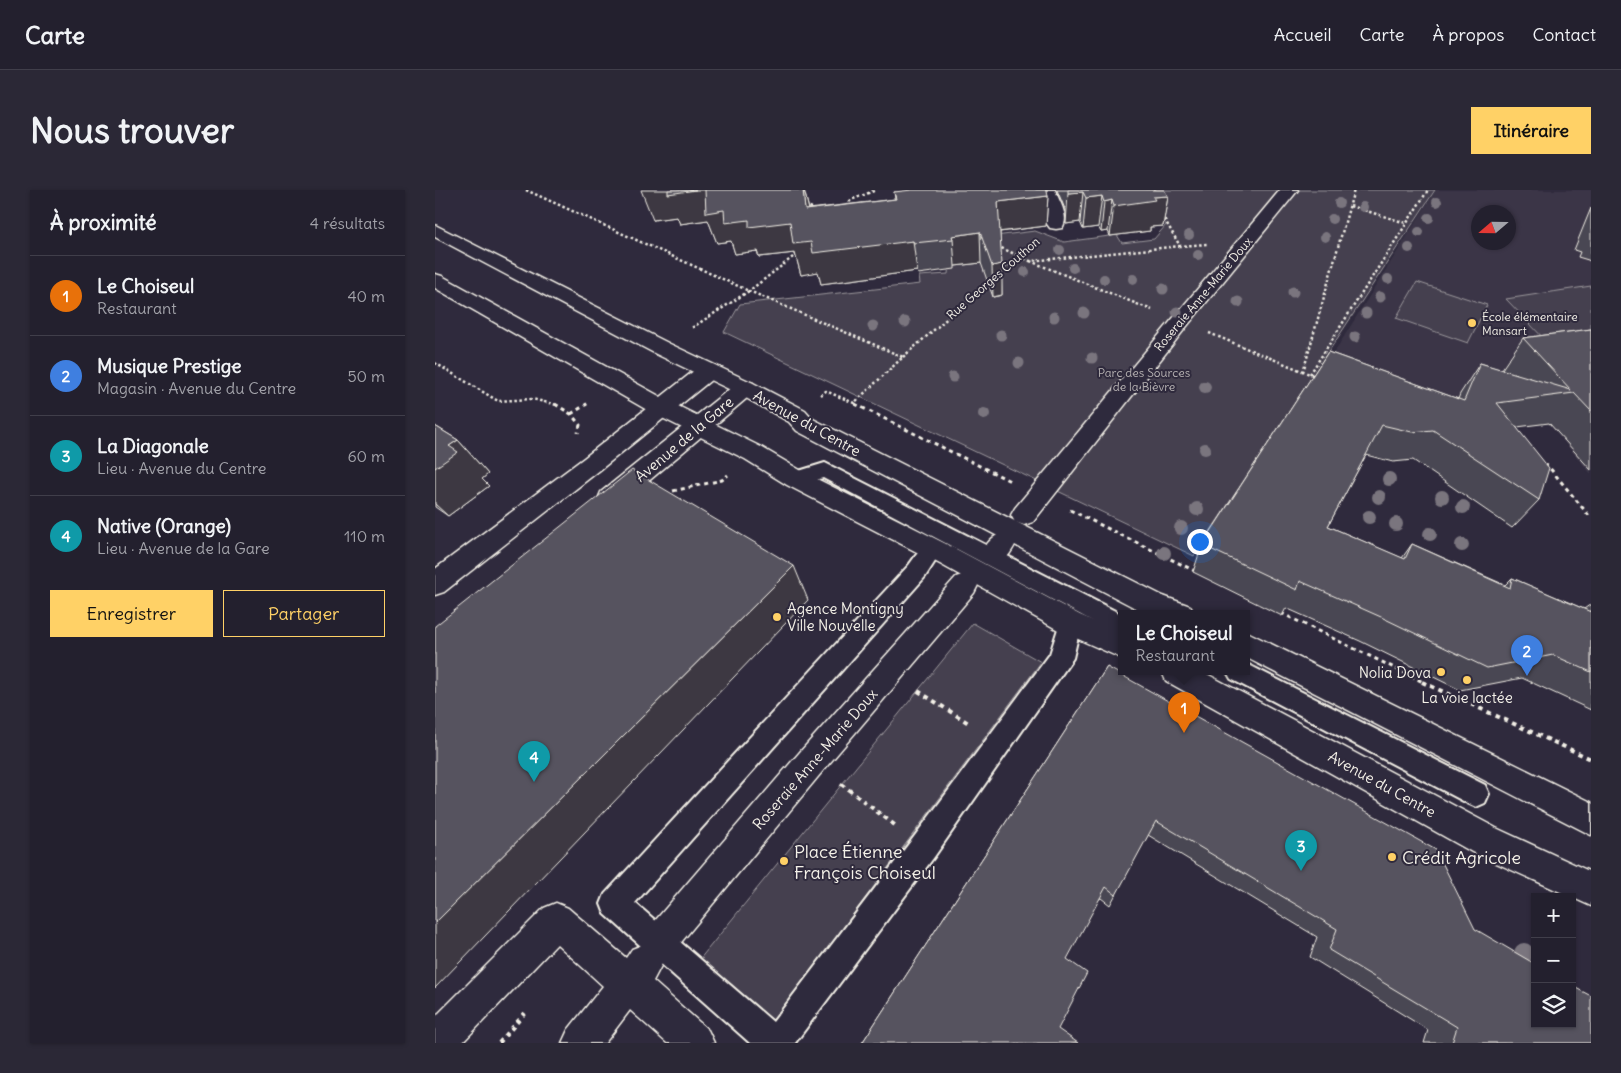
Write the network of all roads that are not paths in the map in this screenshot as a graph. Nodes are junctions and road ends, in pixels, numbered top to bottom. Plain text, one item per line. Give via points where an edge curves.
1 (1046, 190) edge
2 (1289, 190) edge
3 (1056, 224) road end
4 (435, 230) edge
5 (435, 280) edge
6 (708, 371) junction
7 (745, 388) junction
8 (662, 408) junction
9 (698, 426) junction
10 (796, 479) junction
11 (595, 511) edge
12 (1024, 515) dead end
13 (932, 548) junction
14 (435, 584) edge
15 (965, 585) dead end
16 (1158, 609) edge
17 (1115, 622) edge
18 (1070, 623) junction
19 (1118, 645) edge
20 (1250, 646) edge
21 (1182, 675) edge
22 (1245, 675) edge
23 (1476, 794) dead end
24 (1591, 819) edge
25 (1591, 889) edge
26 (666, 934) dead end
27 (636, 973) junction
28 (436, 1043) edge
29 (581, 1043) edge
30 (695, 1043) edge
31 (775, 1043) edge

1 - 3 main road via 1057,214
2 - 12 main road, Roseraie Anne-Marie Doux
4 - 6 main road, Avenue du Centre
5 - 8 main road
6 - 7 main road, Avenue du Centre
6 - 8 main road
7 - 9 main road, Avenue de la Gare
7 - 16 main road, Avenue du Centre via 797,416 805,425
8 - 9 main road
8 - 14 main road
9 - 10 main road
9 - 11 main road, Avenue de la Gare
10 - 13 main road
10 - 17 lane via 825,470
13 - 18 main road
13 - 31 lane via 917,571 615,904
15 - 26 main road, Roseraie Anne-Marie Doux
18 - 19 main road
18 - 31 lane via 1061,658 924,847
20 - 24 main road
21 - 25 main road, Avenue du Centre via 1484,840
22 - 23 lane
27 - 28 main road via 556,920
27 - 29 main road
27 - 30 main road

